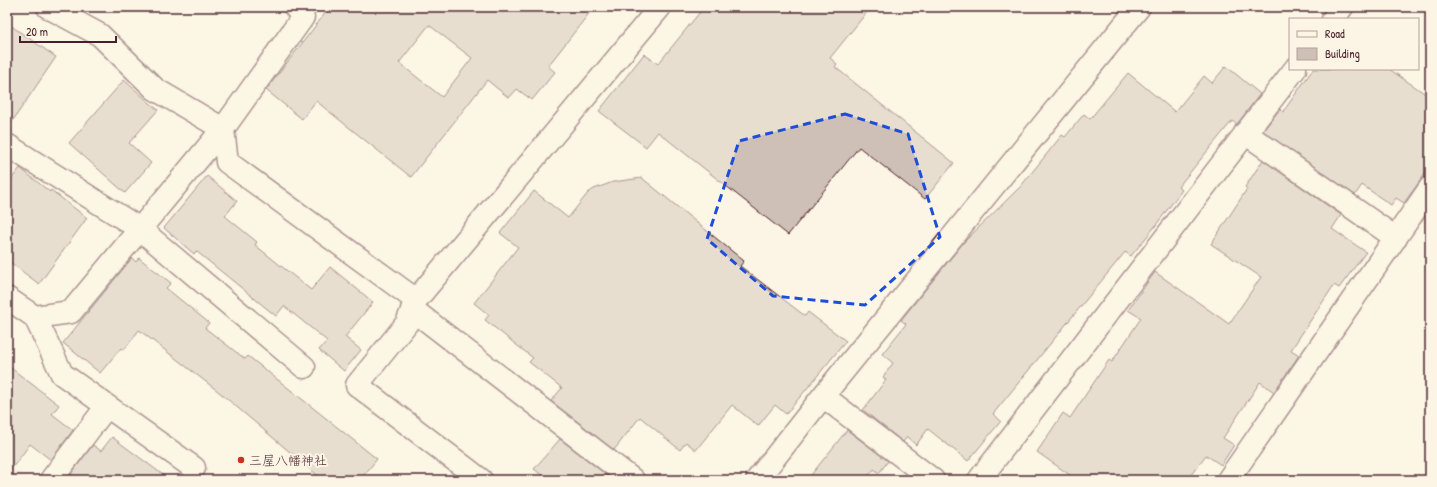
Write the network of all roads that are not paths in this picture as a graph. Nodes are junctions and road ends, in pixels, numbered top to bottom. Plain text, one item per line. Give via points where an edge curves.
1 (48, 7) edge
2 (295, 7) edge
3 (660, 7) edge
4 (1139, 7) edge
5 (1342, 7) edge
6 (1334, 18) edge
7 (1294, 70) edge
8 (223, 128) junction
9 (1245, 133) junction
10 (7, 145) edge
11 (1430, 188) edge
12 (140, 229) junction
13 (1396, 238) junction
14 (7, 298) edge
15 (414, 305) junction
16 (35, 317) junction
17 (304, 367) dead end
18 (824, 396) junction
19 (107, 406) junction
20 (194, 468) dead end
21 (51, 480) edge
22 (481, 480) edge
23 (634, 480) edge
24 (757, 480) edge
25 (933, 480) edge
26 (979, 480) edge
27 (1228, 480) edge

1 - 8 street via 100,35 155,89
2 - 8 street via 303,17
3 - 15 street
4 - 18 street
5 - 6 street
7 - 9 street
8 - 12 street
8 - 15 street via 227,162
9 - 13 street
9 - 26 street
10 - 12 street
11 - 13 street
12 - 16 street via 71,312
12 - 17 street
13 - 27 street
14 - 16 street
15 - 22 street via 407,323 357,385
15 - 23 street
16 - 19 street via 62,374
18 - 24 street
18 - 25 street
19 - 20 street
19 - 21 street

